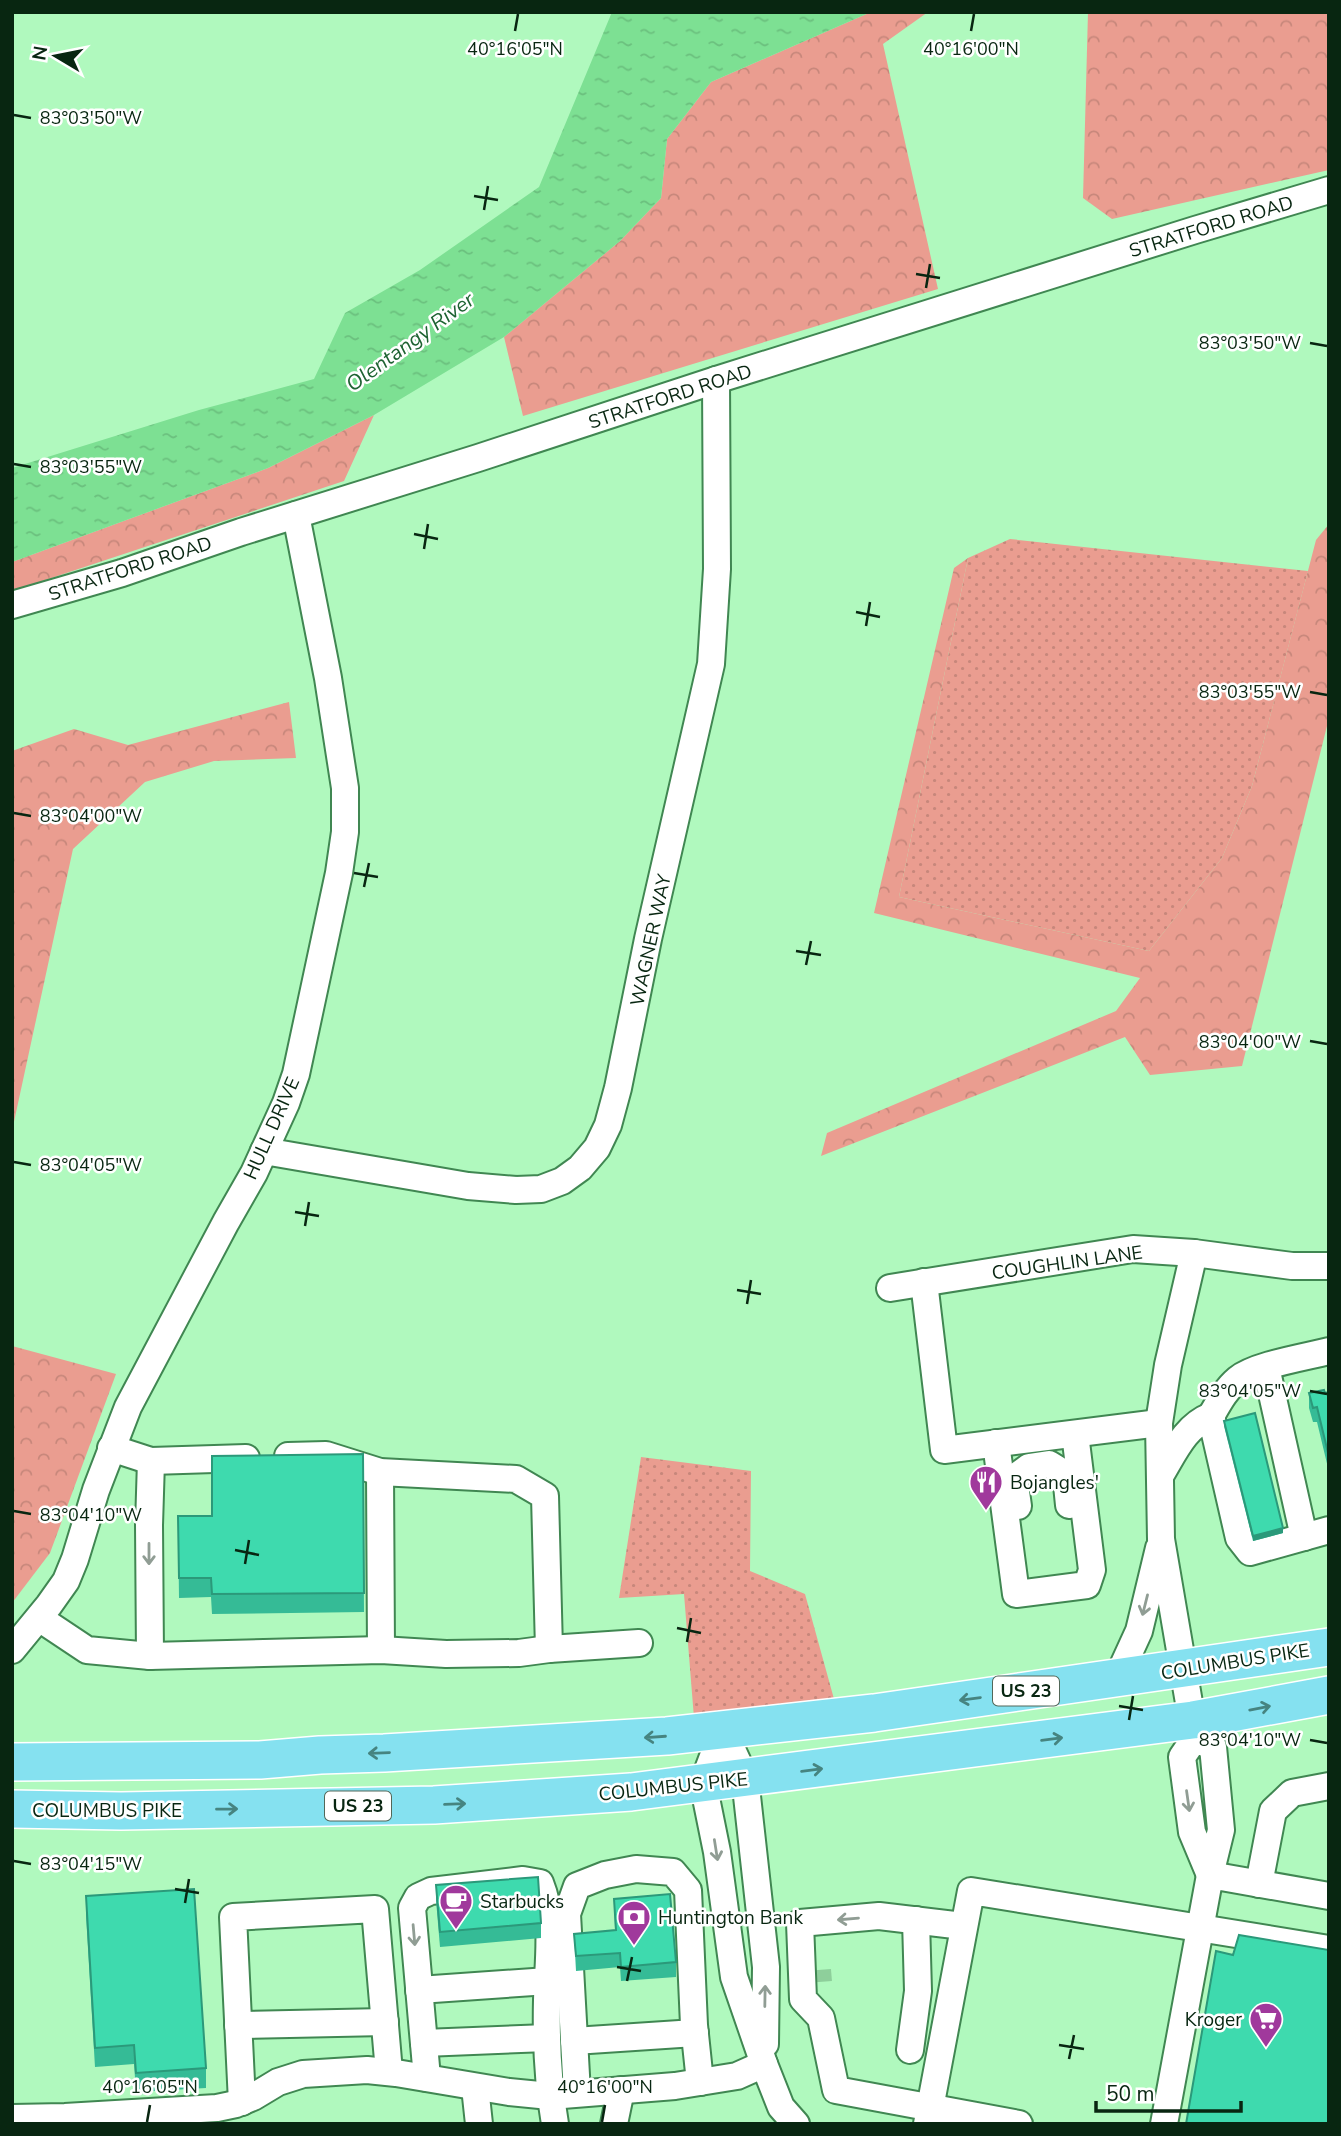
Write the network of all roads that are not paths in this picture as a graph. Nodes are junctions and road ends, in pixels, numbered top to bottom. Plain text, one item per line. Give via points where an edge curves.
1 (1329, 190) edge
2 (716, 380) junction
3 (296, 515) junction
4 (12, 605) edge
5 (264, 1151) junction
6 (1194, 1253) junction
7 (1329, 1266) edge
8 (924, 1282) junction
9 (890, 1288) dead end
10 (1329, 1351) edge
11 (1266, 1367) junction
12 (1211, 1416) junction
13 (1159, 1423) junction
14 (1074, 1434) junction
15 (996, 1443) junction
16 (111, 1448) junction
17 (151, 1461) junction
18 (380, 1472) junction
19 (1160, 1476) junction
20 (1317, 1534) edge
21 (1161, 1539) junction
22 (1014, 1577) junction
23 (1079, 1586) junction
24 (39, 1618) junction
25 (639, 1643) dead end
26 (1329, 1647) edge
27 (549, 1649) junction
28 (12, 1650) edge
29 (381, 1650) junction
30 (150, 1656) junction
31 (1185, 1668) junction
32 (1117, 1679) junction
33 (1329, 1695) edge
34 (1194, 1729) junction
35 (723, 1730) junction
36 (260, 1760) junction
37 (12, 1762) edge
38 (745, 1778) junction
39 (703, 1783) junction
40 (1329, 1786) edge
41 (12, 1788) edge
42 (12, 1809) edge
43 (1210, 1875) junction
44 (1259, 1884) junction
45 (1329, 1895) edge
46 (916, 1920) junction
47 (816, 1922) junction
48 (963, 1926) junction
49 (1200, 1929) junction
50 (1329, 1949) edge
51 (548, 1981) junction
52 (419, 1990) junction
53 (385, 2022) junction
54 (238, 2025) junction
55 (822, 2027) junction
56 (695, 2032) junction
57 (547, 2038) junction
58 (573, 2041) junction
59 (424, 2043) junction
60 (910, 2050) dead end
61 (764, 2064) junction
62 (388, 2072) junction
63 (427, 2078) junction
64 (700, 2082) junction
65 (475, 2087) junction
66 (621, 2090) junction
67 (577, 2092) junction
68 (550, 2096) junction
69 (242, 2102) junction
70 (928, 2116) edge
71 (193, 2117) edge
72 (12, 2118) edge
73 (479, 2124) edge
74 (555, 2124) edge
75 (614, 2124) edge
76 (796, 2124) edge
77 (1019, 2124) edge
78 (1164, 2124) edge

1 - 2 street, STRATFORD ROAD
2 - 3 street, STRATFORD ROAD
2 - 5 street, WAGNER WAY via 717,569 711,664 618,1088 597,1148 562,1181 541,1189 516,1190
3 - 4 street, STRATFORD ROAD
3 - 5 street, HULL DRIVE via 343,761 345,832 296,1073
5 - 16 street, HULL DRIVE
6 - 7 street, COUGHLIN LANE
6 - 8 street, COUGHLIN LANE via 1133,1249
6 - 13 street
8 - 9 street, COUGHLIN LANE
8 - 15 street via 944,1450
10 - 11 street
11 - 12 street via 1239,1378
11 - 20 street via 1271,1439 1287,1508
12 - 19 street via 1199,1420 1187,1433
12 - 20 street via 1225,1451 1241,1520 1239,1538 1250,1552
13 - 14 street
13 - 19 street
14 - 15 street
14 - 23 street via 1092,1570 1087,1585
15 - 22 street
16 - 17 street
16 - 24 street, HULL DRIVE via 71,1570
17 - 18 street via 326,1455
17 -> 30 street
18 - 27 street via 516,1479 545,1496
18 - 29 street
19 - 21 street
21 - 31 street
21 -> 32 street via 1139,1631
22 - 23 street via 1016,1594
22 - 23 street via 1023,1557 1014,1478 1029,1467 1049,1464 1062,1472 1067,1485
24 - 28 street, HULL DRIVE
24 - 30 street via 87,1650
25 - 27 street
26 - 31 highway, COLUMBUS PIKE / US 23
27 - 29 street via 446,1654
29 - 30 street
31 - 32 highway, COLUMBUS PIKE / US 23
31 - 34 street
32 -> 35 highway, COLUMBUS PIKE / US 23
34 -> 33 highway, COLUMBUS PIKE / US 23
38 -> 34 highway, COLUMBUS PIKE / US 23
34 - 43 street via 1182,1757 1192,1832
35 -> 36 highway, COLUMBUS PIKE / US 23
35 - 38 street
35 - 39 street
36 - 37 highway, COLUMBUS PIKE / US 23
36 - 41 highway via 235,1778
38 - 39 highway, COLUMBUS PIKE / US 23
61 -> 38 street via 766,1967
42 -> 39 highway, COLUMBUS PIKE / US 23 via 434,1805
39 -> 61 street via 734,1977
40 - 44 street via 1292,1793 1273,1811
43 - 44 street
43 - 49 street
44 - 45 street
46 -> 47 street via 879,1916
46 - 48 street
46 - 60 street via 918,1991
47 - 55 street
47 - 55 street via 800,1923 803,1999
48 - 49 street via 971,1891
48 - 70 street
49 - 50 street
49 - 78 street
51 - 52 street
51 -> 52 street via 547,1899 540,1883 523,1880 431,1891 418,1897 412,1908
51 - 57 street
52 - 59 street
53 - 54 street
53 - 54 street via 375,1909 233,1917
53 - 62 street
54 - 69 street
55 - 70 street via 836,2090
56 - 58 street
56 - 58 street via 688,1890 673,1872 636,1869 577,1886 567,1914
56 - 64 street
57 - 59 street
57 - 68 street
58 - 67 street
59 - 63 street
61 - 64 street via 737,2076
61 - 76 street via 781,2107
62 - 63 street
62 - 69 street via 303,2074
63 - 65 street
64 - 66 street
65 - 68 street
65 - 73 street
66 - 67 street
66 - 75 street
67 - 68 street
68 - 74 street
69 - 71 street
70 - 77 street
71 - 72 street

